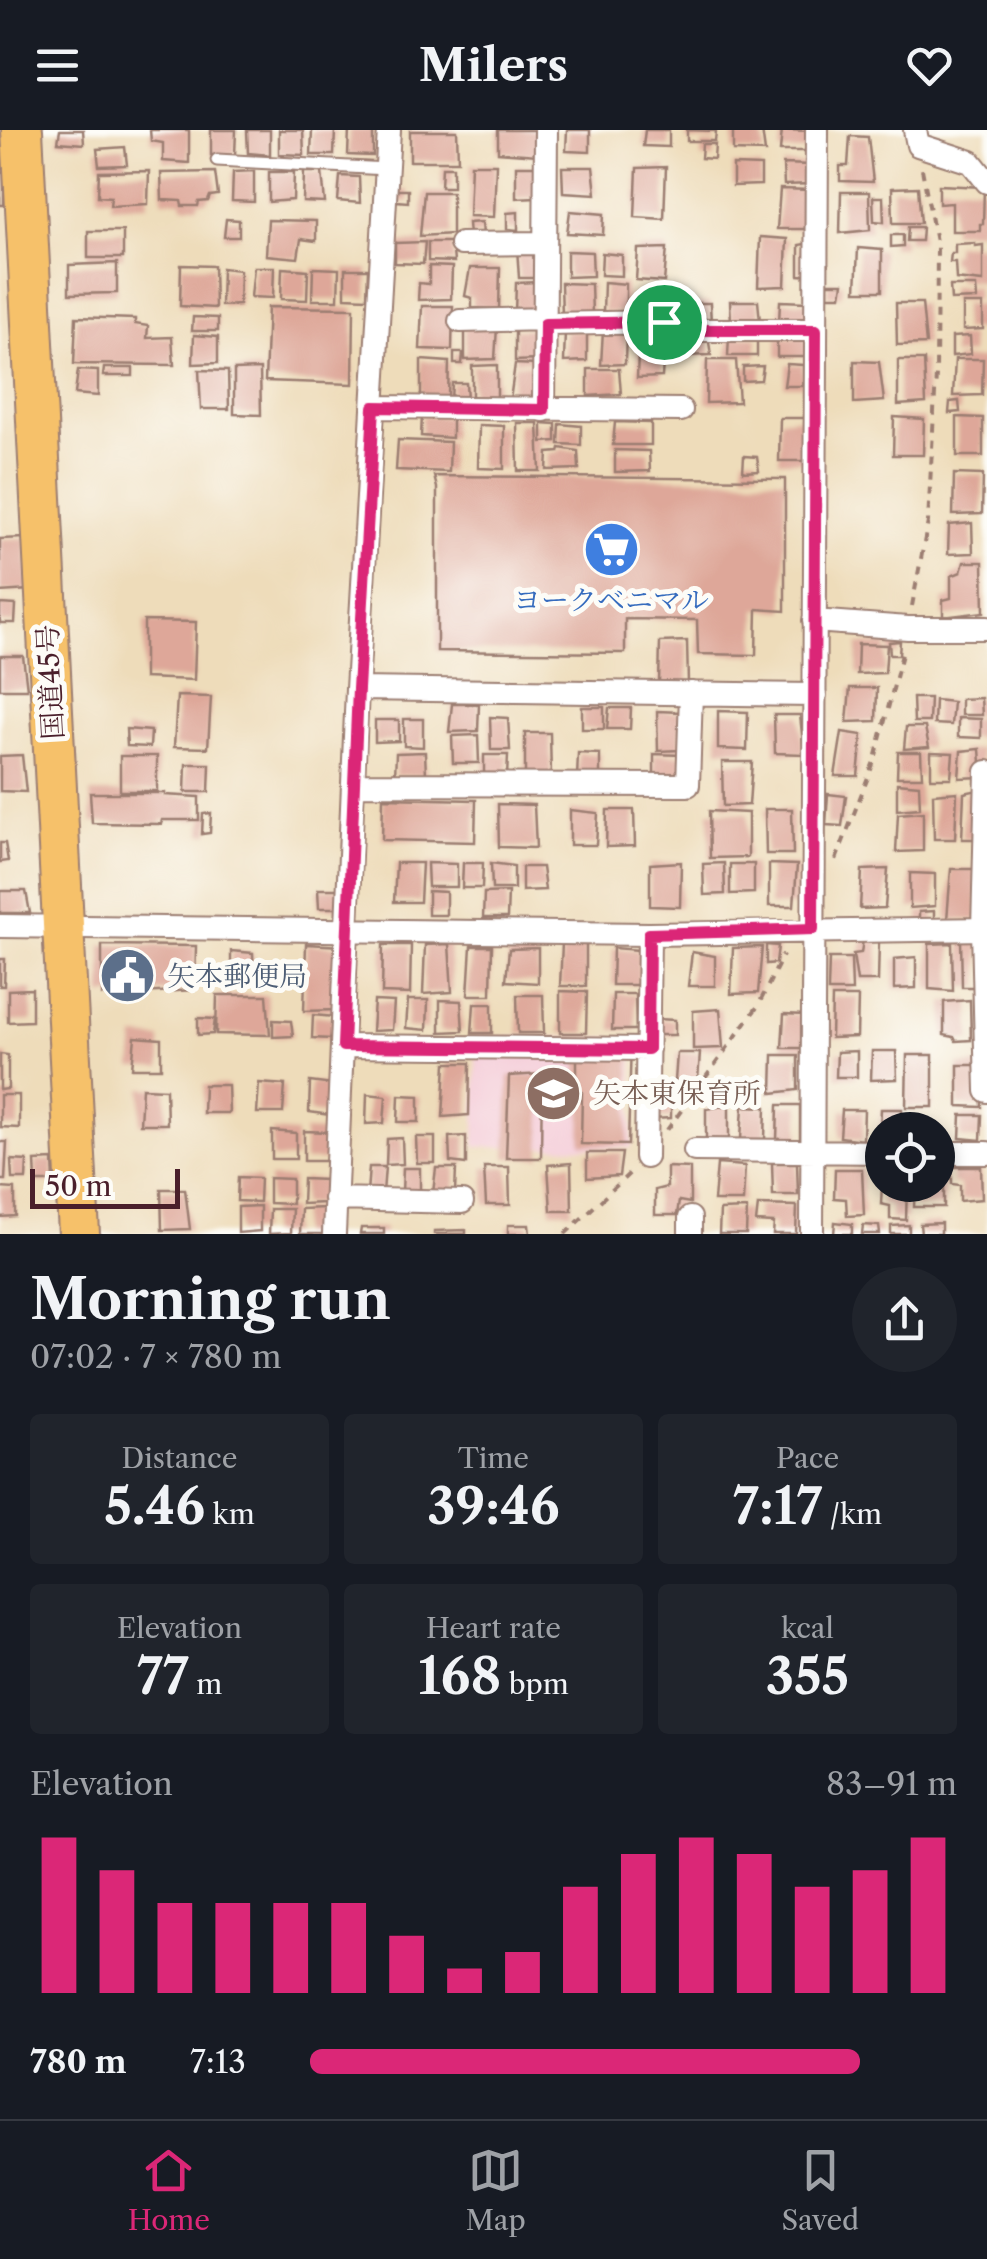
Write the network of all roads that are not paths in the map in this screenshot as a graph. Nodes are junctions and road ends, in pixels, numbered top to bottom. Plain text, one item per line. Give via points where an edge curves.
1 (22, 130) edge
2 (389, 130) edge
3 (546, 130) edge
4 (817, 130) edge
5 (916, 130) edge
6 (217, 160) dead end
7 (387, 169) junction
8 (987, 182) edge
9 (545, 243) junction
10 (461, 244) dead end
11 (460, 321) dead end
12 (545, 321) junction
13 (816, 330) junction
14 (374, 407) junction
15 (544, 410) junction
16 (680, 410) dead end
17 (814, 620) junction
18 (987, 628) edge
19 (358, 689) junction
20 (691, 693) junction
21 (815, 695) junction
22 (987, 772) edge
23 (353, 784) junction
24 (61, 925) junction
25 (0, 926) edge
26 (813, 929) junction
27 (985, 929) edge
28 (348, 930) junction
29 (649, 934) junction
30 (343, 1046) junction
31 (648, 1049) junction
32 (986, 1050) edge
33 (987, 1091) edge
34 (696, 1150) dead end
35 (813, 1152) junction
36 (865, 1152) edge
37 (955, 1152) edge
38 (987, 1153) edge
39 (646, 1157) dead end
40 (335, 1199) junction
41 (462, 1202) dead end
42 (79, 1234) edge
43 (334, 1234) edge
44 (812, 1234) edge

1 - 24 highway, 国道45号
2 - 7 street
3 - 9 street
4 - 13 street
5 - 8 street via 918,144 971,162
6 - 7 lane
7 - 14 street
9 - 10 street
9 - 12 street
11 - 12 street
12 - 13 street
12 - 15 street
13 - 17 street
14 - 15 street
14 - 19 street
15 - 16 street
17 - 18 street
17 - 21 street
19 - 20 street
19 - 23 street
20 - 21 street
20 - 23 street via 688,785
21 - 26 street
22 - 27 street
23 - 28 street
24 - 25 street
24 - 28 street
24 - 42 highway, 国道45号
26 - 27 street
26 - 29 street
26 - 35 street
27 - 32 street
28 - 29 street
28 - 30 street
29 - 31 street
30 - 31 street
30 - 40 street
31 - 39 street
32 - 33 street
34 - 35 street
35 - 36 street
35 - 44 street
37 - 38 street
40 - 41 street
40 - 43 street

